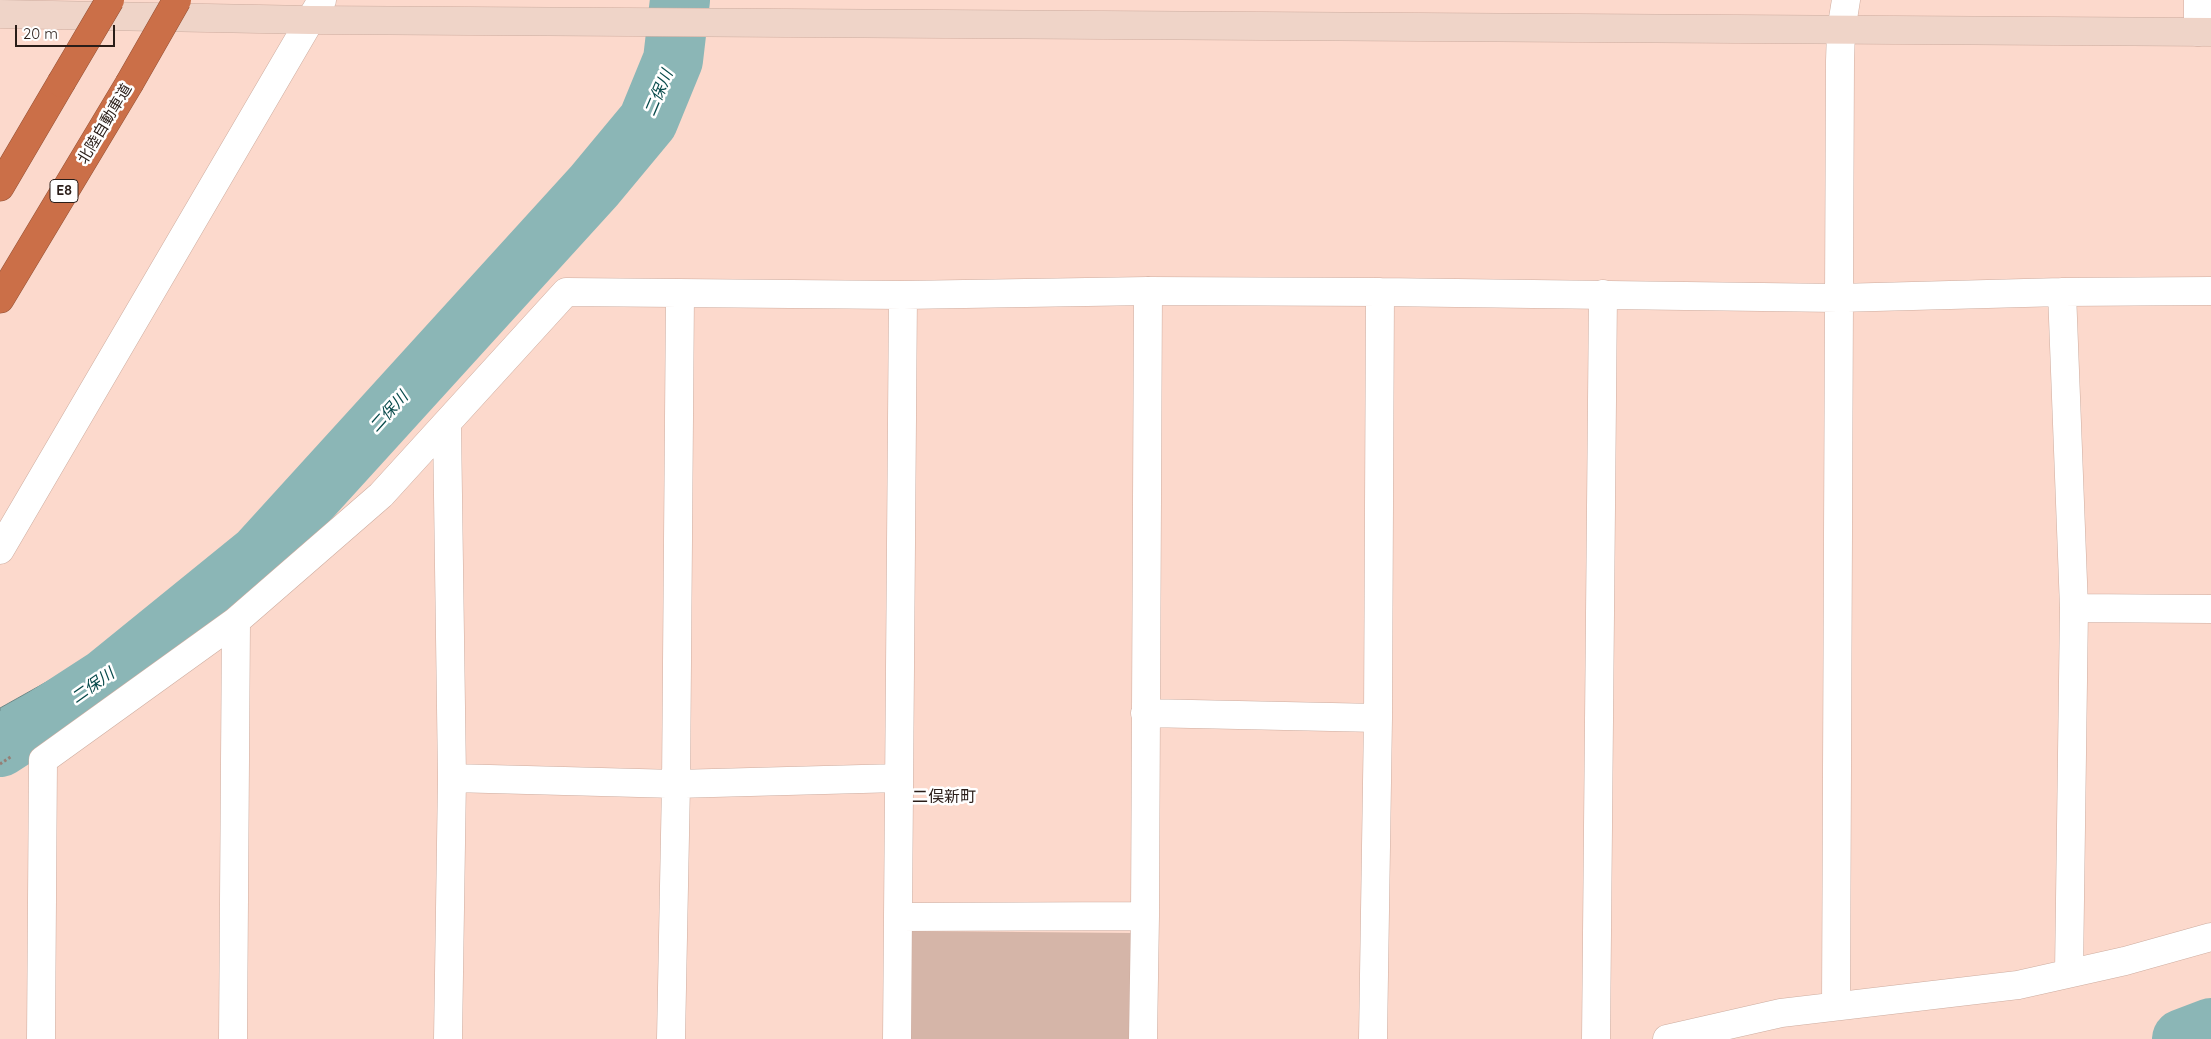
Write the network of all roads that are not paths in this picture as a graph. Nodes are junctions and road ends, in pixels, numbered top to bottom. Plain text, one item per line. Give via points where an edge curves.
1 (110, 0) edge
2 (177, 0) edge
3 (1846, 0) edge
4 (2198, 0) edge
5 (13, 9) edge
6 (316, 10) edge
7 (1841, 31) junction
8 (2205, 32) edge
9 (0, 187) edge
10 (1148, 291) junction
11 (2211, 291) edge
12 (1380, 292) junction
13 (2062, 292) junction
14 (1603, 294) junction
15 (680, 295) junction
16 (902, 295) junction
17 (1838, 298) junction
18 (0, 299) edge
19 (447, 425) junction
20 (2, 543) edge
21 (2074, 608) junction
22 (2211, 609) edge
23 (236, 621) junction
24 (1145, 712) junction
25 (1378, 718) junction
26 (452, 778) junction
27 (899, 778) junction
28 (676, 784) junction
29 (1145, 916) junction
30 (898, 917) junction
31 (2211, 937) edge
32 (2069, 972) junction
33 (1836, 1006) junction
34 (41, 1039) edge
35 (232, 1039) edge
36 (448, 1039) edge
37 (671, 1039) edge
38 (897, 1039) edge
39 (1142, 1039) edge
40 (1373, 1039) edge
41 (1596, 1039) edge
42 (1667, 1039) edge

1 - 9 highway, bridge
2 - 18 highway, 北陸自動車道 / E8, bridge
3 - 7 street
4 - 8 street
5 - 6 street
6 - 7 street via 709,22
6 - 20 street
7 - 8 street
7 - 17 street
10 - 12 street
10 - 16 street
10 - 24 street
11 - 13 street
12 - 14 street
12 - 25 street
13 - 17 street
13 - 21 street
14 - 17 street
14 - 41 street
15 - 16 street
15 - 19 street via 566,292
15 - 28 street
16 - 27 street
17 - 33 street
19 - 23 street via 381,496
19 - 26 street
21 - 22 street
21 - 32 street
23 - 34 street via 43,760
23 - 35 street
24 - 25 street
24 - 29 street
25 - 40 street
26 - 28 street
26 - 36 street
27 - 28 street
27 - 30 street
28 - 37 street
29 - 30 street
29 - 39 street
30 - 38 street
31 - 32 street via 2126,961
32 - 33 street via 2018,985
33 - 42 street via 1782,1013

